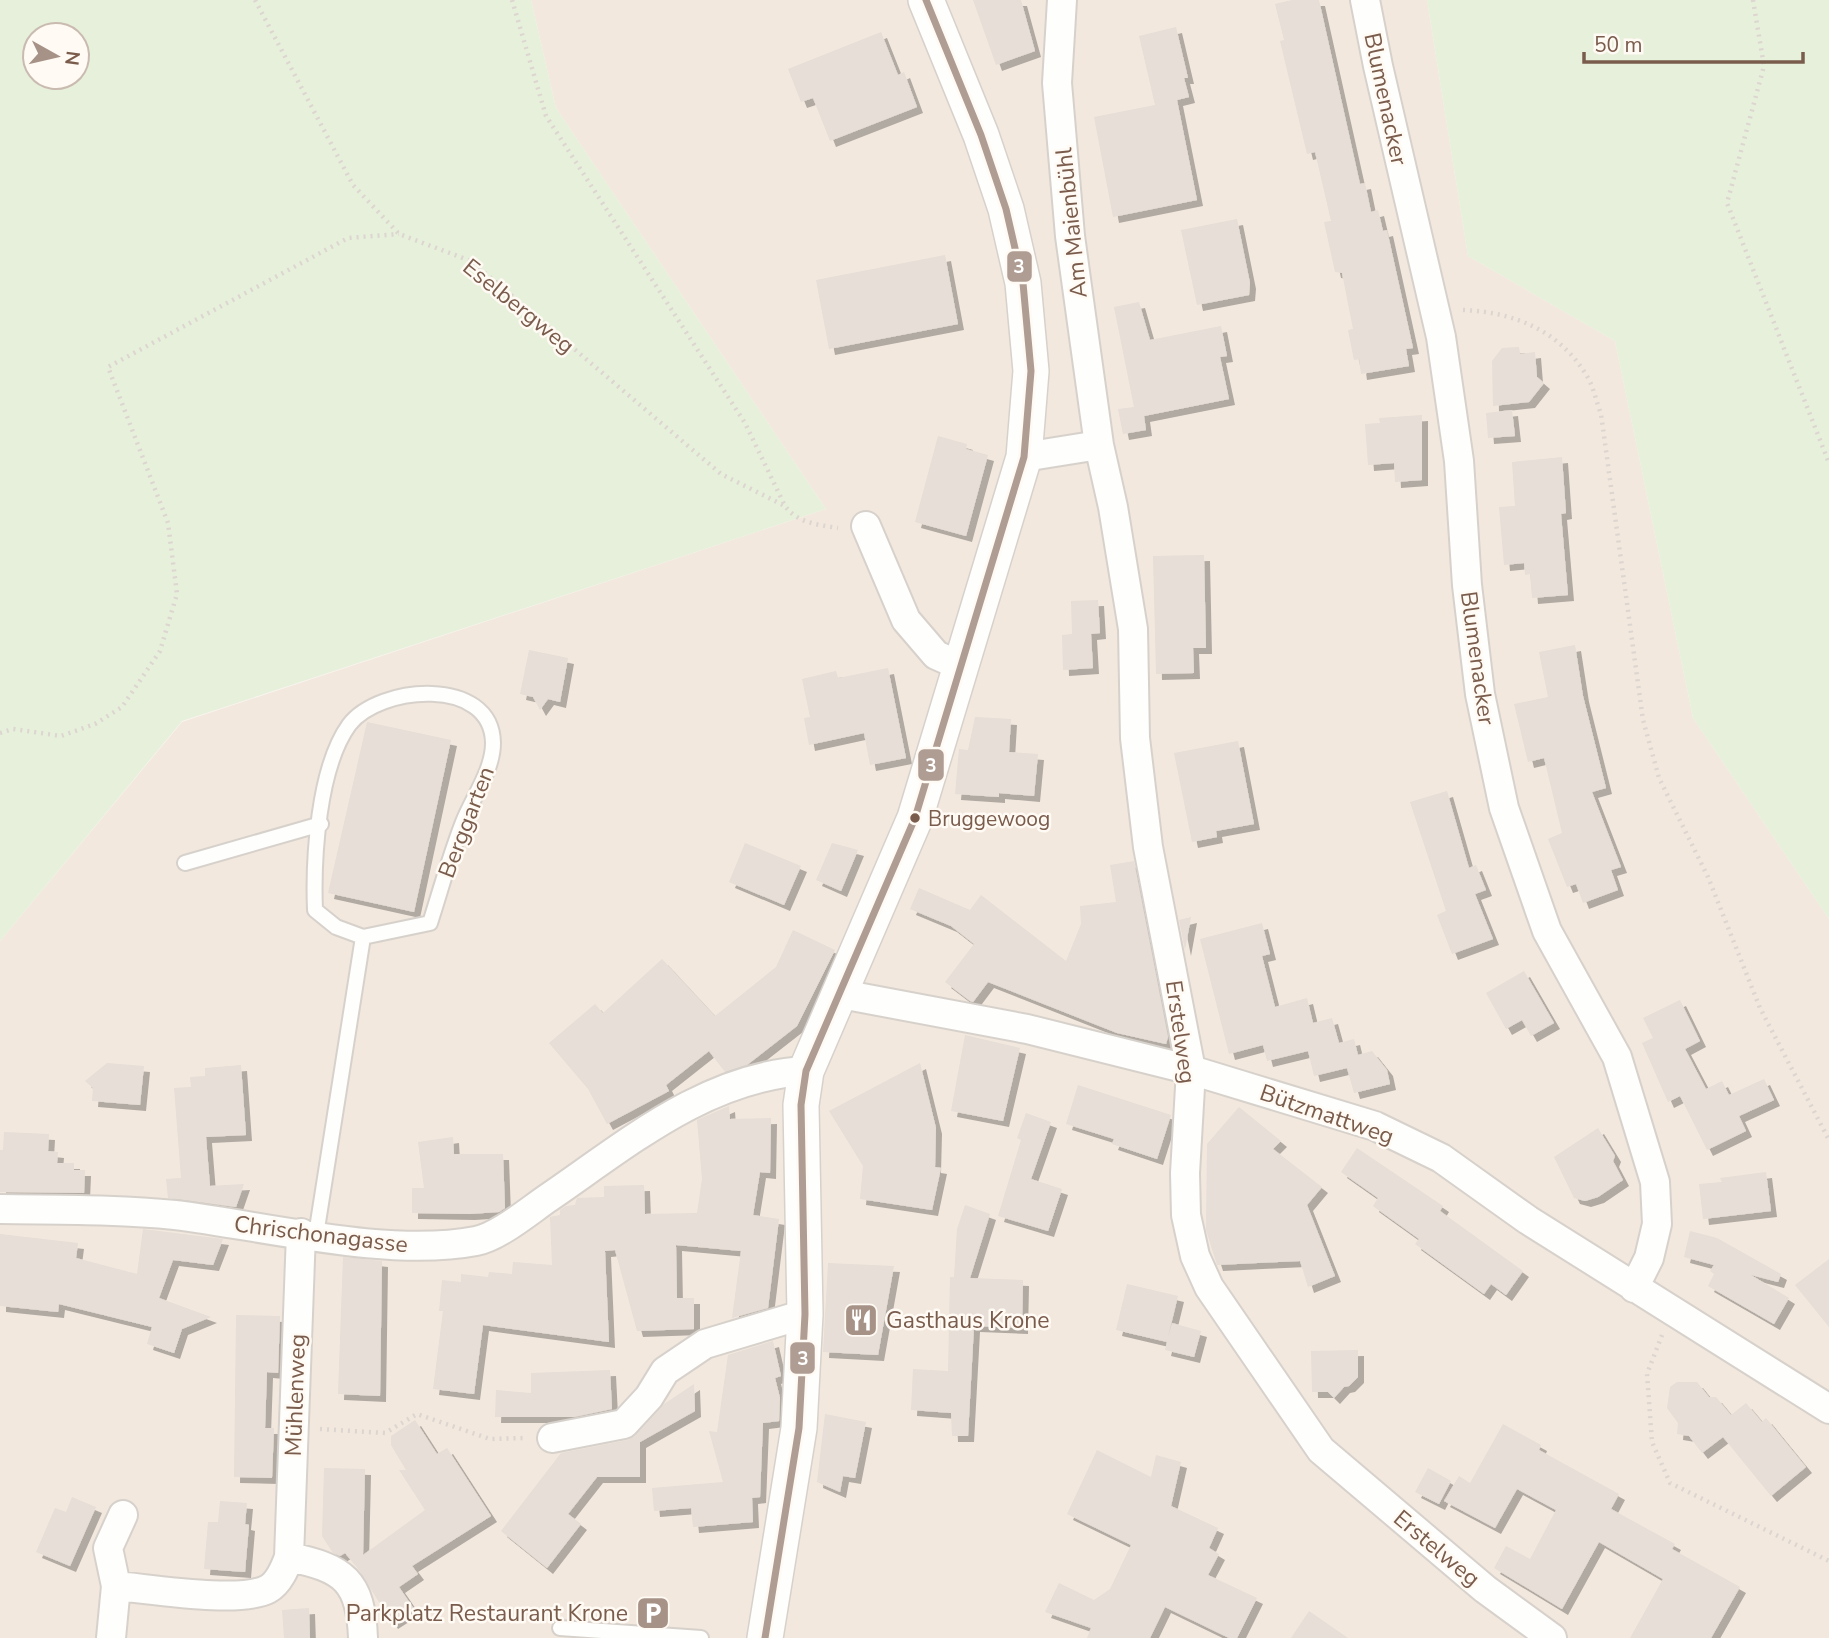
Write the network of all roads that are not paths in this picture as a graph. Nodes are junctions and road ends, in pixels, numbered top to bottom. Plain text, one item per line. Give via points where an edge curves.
1 (926, 0) edge
2 (1062, 0) edge
3 (1365, 0) edge
4 (1100, 445) junction
5 (1024, 457) junction
6 (866, 526) road end
7 (962, 667) junction
8 (321, 824) junction
9 (185, 863) dead end
10 (363, 937) junction
11 (841, 994) junction
12 (1191, 1070) junction
13 (806, 1071) junction
14 (0, 1209) edge
15 (308, 1234) junction
16 (1634, 1288) junction
17 (805, 1314) junction
18 (1829, 1409) edge
19 (552, 1438) road end
20 (123, 1515) dead end
21 (289, 1557) junction
22 (116, 1586) junction
23 (560, 1628) dead end
24 (111, 1638) edge
25 (363, 1638) edge
26 (701, 1638) edge
27 (765, 1638) edge
28 (1552, 1638) edge

1 - 5 street via 981,135 1006,209 1023,283 1031,371
2 - 4 street, Am Maienbühl via 1057,83 1069,222
3 - 16 street, Blumenacker via 1441,337 1459,461 1480,694 1504,808 1547,931 1617,1057 1655,1182 1657,1224 1649,1258
4 - 5 street
4 - 12 street, Erstelweg via 1133,629 1135,738 1148,847
5 - 7 street
6 - 7 street via 906,620 936,655
7 - 11 street via 915,818
8 - 9 lane
8 - 10 lane, Berggarten via 314,864 315,910 336,927
8 - 10 lane, Berggarten via 328,766 349,725 371,704 436,694 465,699 487,719 493,741 491,761 463,823 430,923
10 - 15 lane
11 - 12 street, Bützmattweg via 1027,1029
11 - 13 street
12 - 16 street, Bützmattweg via 1375,1126 1430,1153
12 - 28 street, Erstelweg via 1186,1215 1195,1256 1209,1287 1321,1450 1485,1588
13 - 15 street, Chrischonagasse via 755,1079 677,1110 478,1241 407,1246
13 - 17 street via 801,1105
14 - 15 street, Chrischonagasse via 172,1215
15 - 21 street, Mühlenweg
16 - 18 street, Bützmattweg
17 - 19 street via 705,1343 665,1371 624,1424
17 - 27 street via 799,1427
20 - 22 street via 108,1548
21 - 22 street, Mühlenweg via 283,1573 269,1588 240,1596
21 - 25 street via 321,1564 350,1581 362,1606
22 - 24 street
23 - 26 lane

